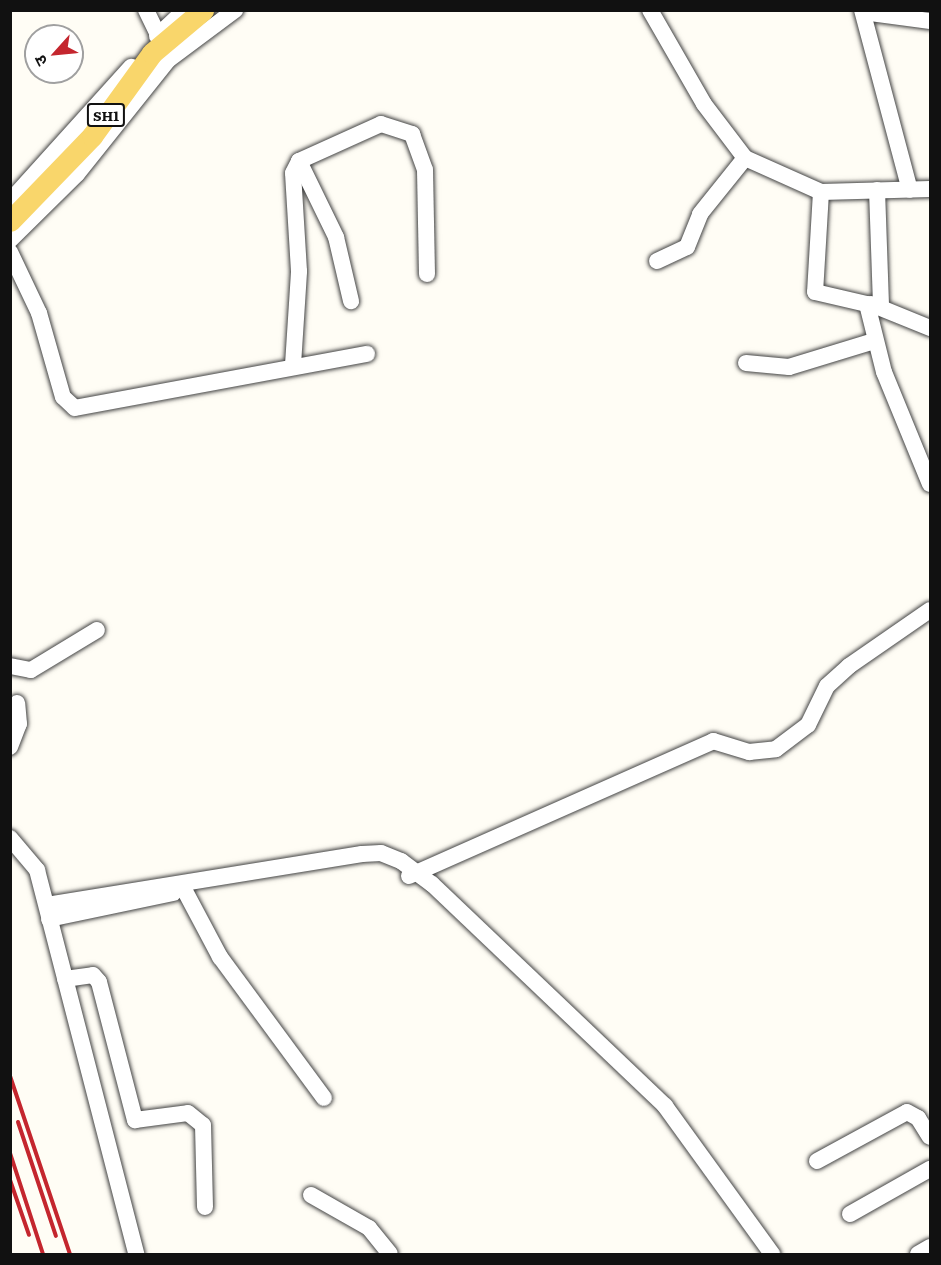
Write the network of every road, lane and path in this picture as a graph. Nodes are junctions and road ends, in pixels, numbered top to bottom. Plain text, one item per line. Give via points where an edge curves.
1 (146, 10) edge
2 (185, 10) edge
3 (203, 10) edge
4 (235, 10) edge
5 (650, 10) edge
6 (863, 11) edge
7 (930, 21) edge
8 (158, 35) junction
9 (745, 158) junction
10 (299, 161) junction
11 (930, 189) edge
12 (877, 190) junction
13 (910, 190) junction
14 (821, 192) junction
15 (10, 201) edge
16 (10, 221) edge
17 (10, 240) edge
18 (10, 252) edge
19 (657, 261) dead end
20 (427, 274) dead end
21 (351, 301) dead end
22 (874, 304) junction
23 (930, 328) edge
24 (874, 341) junction
25 (367, 354) dead end
26 (746, 363) dead end
27 (293, 365) junction
28 (930, 483) edge
29 (930, 610) edge
30 (97, 630) dead end
31 (10, 666) edge
32 (17, 704) dead end
33 (10, 747) edge
34 (10, 838) edge
35 (413, 874) junction
36 (185, 891) junction
37 (48, 912) junction
38 (65, 979) junction
39 (324, 1098) dead end
40 (930, 1137) edge
41 (817, 1161) dead end
42 (930, 1169) edge
43 (311, 1195) dead end
44 (205, 1207) dead end
45 (850, 1214) dead end
46 (930, 1247) edge
47 (136, 1254) edge
48 (390, 1254) edge
49 (761, 1254) edge
50 (772, 1254) edge
51 (918, 1254) edge

1 - 8 street
2 - 8 street
3 - 16 main road, SH1 via 152,53 92,136
4 - 17 street via 168,60 77,174
5 - 9 street via 704,104
6 - 7 street
6 - 13 street
8 - 15 street
9 - 14 street
9 - 19 street via 700,214 687,248
10 - 20 street via 381,124 412,134 424,170
10 - 21 street via 336,237
10 - 27 street via 293,173 299,271
11 - 13 street
12 - 13 street
12 - 14 street
12 - 22 street
14 - 22 street via 814,292
18 - 27 street via 39,313 63,397 75,408
22 - 23 street
22 - 24 street
24 - 26 street via 789,368
24 - 28 street
25 - 27 street
29 - 35 street via 849,666 827,686 808,725 776,749 749,752 713,741
30 - 31 street via 31,670
32 - 33 street via 19,724
34 - 37 street via 29,855
35 - 36 street via 392,867 348,863
35 - 37 street via 381,853 362,854
35 - 49 street via 645,1101
35 - 50 street via 665,1106
36 - 37 street
36 - 39 street via 220,957
37 - 38 street
38 - 44 street via 93,975 99,982 135,1120 188,1113 203,1125
38 - 47 street
40 - 41 street via 918,1118 907,1112
42 - 45 street
43 - 48 street via 369,1228
46 - 51 street

